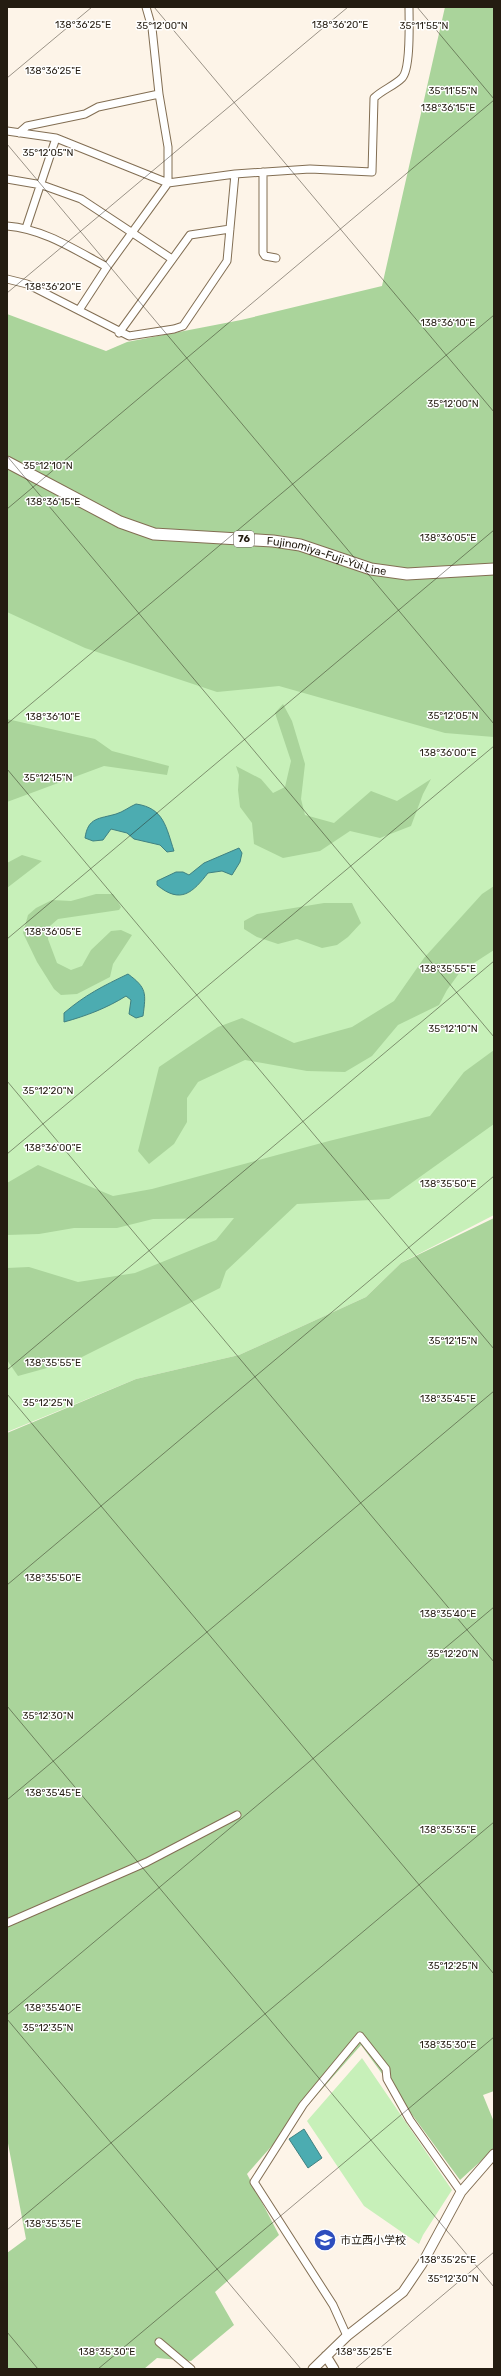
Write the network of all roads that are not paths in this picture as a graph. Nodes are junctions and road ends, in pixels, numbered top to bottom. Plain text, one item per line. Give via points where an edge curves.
1 (146, 7) edge
2 (409, 7) edge
3 (159, 94) junction
4 (7, 131) edge
5 (19, 133) junction
6 (56, 138) junction
7 (263, 172) junction
8 (235, 174) junction
9 (7, 179) edge
10 (168, 182) junction
11 (42, 185) junction
12 (7, 226) edge
13 (26, 228) junction
14 (230, 229) junction
15 (132, 233) junction
16 (276, 258) dead end
17 (172, 259) junction
18 (107, 267) junction
19 (7, 279) edge
20 (79, 310) junction
21 (119, 333) junction
22 (7, 462) edge
23 (494, 569) edge
24 (237, 1814) dead end
25 (7, 1923) edge
26 (494, 2154) edge
27 (461, 2192) junction
28 (347, 2336) junction
29 (159, 2342) dead end
30 (326, 2356) junction
31 (184, 2363) junction
32 (178, 2369) edge
33 (191, 2369) edge
34 (313, 2369) edge
35 (334, 2369) edge

1 - 3 street via 152,28
2 - 7 street via 410,37 405,74 374,98 372,172 310,169
3 - 5 street via 98,107 85,114 27,126
3 - 10 street via 168,147
4 - 5 street
5 - 6 street
6 - 10 street
6 - 11 street
7 - 8 street
7 - 16 street via 262,254
8 - 10 street
8 - 14 street
9 - 11 street
10 - 15 street
11 - 13 street
11 - 15 street via 81,199
12 - 13 street
13 - 18 street via 58,240
14 - 17 street via 190,235
14 - 21 street via 227,261 183,326 128,336
15 - 17 street
15 - 18 street
17 - 21 street
18 - 20 street
19 - 20 street via 27,284
20 - 21 street
22 - 23 main road, Fujinomiya-Fuji-Yui Line / 76 via 120,522 154,534 300,545 371,569 407,574
24 - 25 street via 146,1862
26 - 27 street
27 - 28 street via 422,2264 403,2292
27 - 28 street via 410,2120 387,2079 386,2069 360,2036 303,2105 254,2182 333,2305
28 - 30 street
29 - 31 street
30 - 34 street
30 - 35 street
31 - 32 street
31 - 33 street

